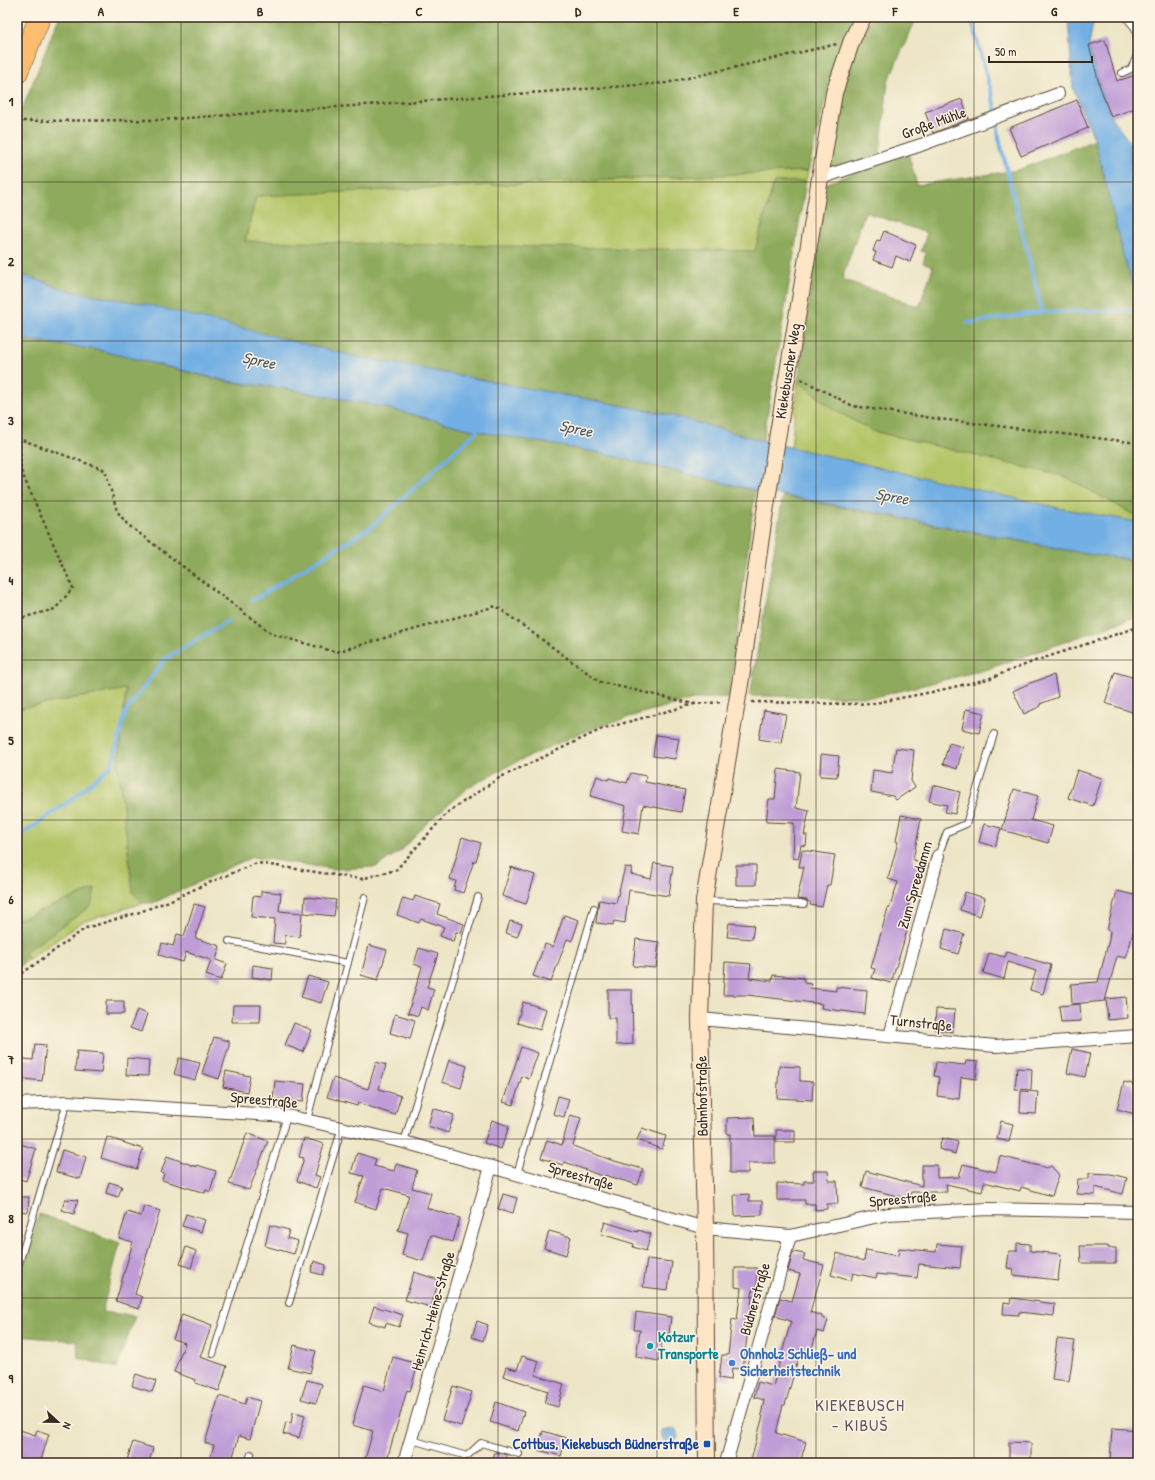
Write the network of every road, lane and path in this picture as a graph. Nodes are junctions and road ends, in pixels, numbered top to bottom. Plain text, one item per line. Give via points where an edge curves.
1 (40, 17) edge
2 (863, 17) edge
3 (1126, 17) edge
4 (852, 40) junction
5 (1138, 41) edge
6 (1138, 53) edge
7 (1122, 73) dead end
8 (17, 74) edge
9 (1058, 94) dead end
10 (17, 121) edge
11 (820, 178) junction
12 (788, 373) junction
13 (18, 438) edge
14 (1138, 443) edge
15 (17, 619) edge
16 (1138, 627) edge
17 (736, 701) junction
18 (694, 704) junction
19 (732, 731) joint
20 (994, 734) dead end
21 (938, 856) joint
22 (365, 897) dead end
23 (478, 897) dead end
24 (704, 901) junction
25 (804, 904) dead end
26 (594, 908) dead end
27 (230, 941) dead end
28 (348, 963) junction
29 (17, 977) edge
30 (700, 1019) junction
31 (890, 1036) junction
32 (1138, 1036) edge
33 (67, 1102) junction
34 (17, 1104) edge
35 (287, 1116) junction
36 (307, 1120) junction
37 (342, 1127) junction
38 (404, 1142) junction
39 (491, 1167) junction
40 (517, 1174) junction
41 (1138, 1212) edge
42 (705, 1228) junction
43 (790, 1236) junction
44 (17, 1270) edge
45 (289, 1303) dead end
46 (213, 1354) dead end
47 (412, 1440) junction
48 (251, 1454) dead end
49 (519, 1454) dead end
50 (248, 1463) edge
51 (404, 1463) edge
52 (708, 1463) edge
53 (726, 1463) edge

1 - 8 highway
2 - 4 main road, Kiekebuscher Weg
3 - 5 lane via 1135,28
4 - 10 path via 666,83 160,120
4 - 11 main road, Kiekebuscher Weg via 834,93
6 - 7 lane via 1131,69
9 - 11 street, Große Mühle via 922,145
11 - 12 main road, Kiekebuscher Weg
12 - 14 path via 853,406
12 - 17 main road, Kiekebuscher Weg
13 - 15 path via 21,471 73,588 55,609
13 - 18 path via 105,470 117,511 127,524 272,634 336,652 496,606 600,682
16 - 17 path via 988,679 875,703
17 - 18 path
17 - 19 main road, Kiekebuscher Weg
18 - 29 path via 602,729 499,778 448,812 396,870 361,879 257,863 169,901 86,928
19 - 24 main road, Bahnhofstraße
20 - 21 lane, Zum Spreedamm via 966,824 947,832
21 - 31 street, Zum Spreedamm
22 - 28 lane
23 - 38 lane
24 - 25 lane
24 - 30 main road, Bahnhofstraße
26 - 40 lane
27 - 28 lane
28 - 36 lane
30 - 31 street, Turnstraße
30 - 42 main road, Bahnhofstraße
31 - 32 street, Turnstraße via 996,1046
33 - 34 street, Spreestraße
33 - 35 street, Spreestraße
33 - 44 lane
35 - 36 street, Spreestraße
35 - 46 lane
36 - 37 street, Spreestraße
37 - 38 street, Spreestraße
37 - 45 lane
38 - 39 street, Spreestraße
39 - 40 street, Spreestraße
39 - 47 street, Heinrich-Heine-Straße
40 - 42 street, Spreestraße
41 - 43 street, Spreestraße via 989,1210 888,1214
42 - 43 street, Spreestraße
42 - 52 main road, Bahnhofstraße
43 - 53 street, Büdnerstraße
47 - 49 lane via 467,1456 481,1443
47 - 51 street, Heinrich-Heine-Straße
48 - 50 lane

